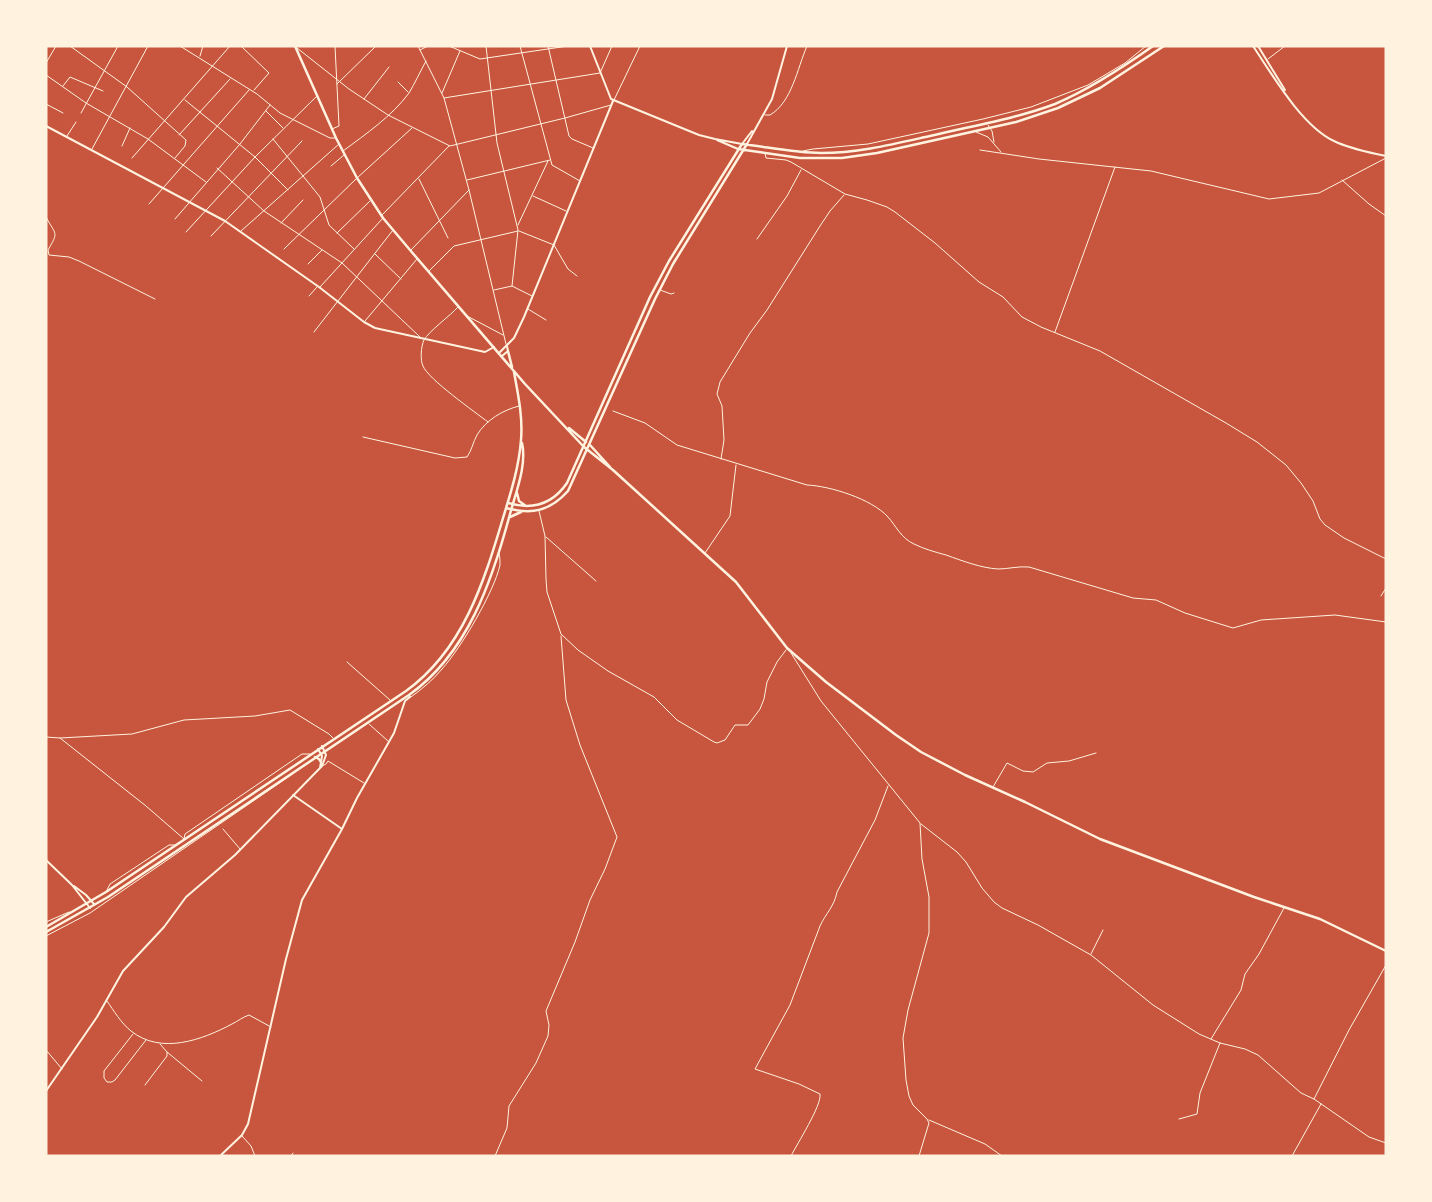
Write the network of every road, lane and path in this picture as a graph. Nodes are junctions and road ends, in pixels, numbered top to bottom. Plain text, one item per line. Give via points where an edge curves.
1 (56, 46) edge
2 (70, 46) edge
3 (118, 46) edge
4 (148, 46) edge
5 (203, 46) edge
6 (229, 46) edge
7 (241, 46) edge
8 (335, 46) edge
9 (376, 46) edge
10 (418, 46) edge
11 (428, 46) edge
12 (449, 46) edge
13 (486, 46) edge
14 (520, 46) edge
15 (568, 46) edge
16 (590, 46) edge
17 (612, 46) edge
18 (640, 46) edge
19 (787, 46) edge
20 (807, 46) edge
21 (1146, 46) edge
22 (1153, 46) edge
23 (1164, 46) edge
24 (1253, 46) edge
25 (1258, 46) edge
26 (1286, 46) edge
27 (181, 47) edge
28 (295, 47) edge
29 (548, 48) edge
30 (420, 50) junction
31 (460, 51) junction
32 (522, 53) junction
33 (199, 57) junction
34 (488, 59) junction
35 (1266, 59) junction
36 (426, 61) junction
37 (46, 63) edge
38 (212, 66) junction
39 (389, 67) dead end
40 (104, 72) junction
41 (600, 73) junction
42 (46, 75) edge
43 (231, 78) junction
44 (337, 78) junction
45 (556, 79) junction
46 (340, 81) junction
47 (398, 82) dead end
48 (530, 83) junction
49 (337, 84) junction
50 (63, 87) junction
51 (95, 87) junction
52 (126, 87) junction
53 (250, 89) junction
54 (491, 90) junction
55 (103, 91) dead end
56 (253, 91) junction
57 (409, 93) junction
58 (442, 93) junction
59 (317, 96) junction
60 (444, 98) junction
61 (184, 99) junction
62 (364, 99) junction
63 (613, 101) junction
64 (1291, 101) junction
65 (86, 103) junction
66 (46, 104) edge
67 (270, 105) junction
68 (611, 105) junction
69 (265, 111) junction
70 (200, 112) junction
71 (63, 113) dead end
72 (81, 113) dead end
73 (388, 115) junction
74 (764, 115) junction
75 (109, 116) junction
76 (565, 118) junction
77 (293, 120) junction
78 (164, 121) junction
79 (76, 122) dead end
80 (987, 123) junction
81 (541, 124) junction
82 (46, 126) edge
83 (218, 127) junction
84 (130, 128) junction
85 (412, 128) junction
86 (990, 128) junction
87 (284, 129) junction
88 (332, 129) junction
89 (754, 130) junction
90 (974, 132) junction
91 (180, 134) junction
92 (496, 135) junction
93 (67, 137) junction
94 (336, 138) junction
95 (148, 139) junction
96 (274, 139) junction
97 (715, 139) junction
98 (302, 141) dead end
99 (994, 143) junction
100 (240, 144) junction
101 (339, 144) junction
102 (456, 144) junction
103 (742, 144) junction
104 (747, 144) junction
105 (122, 146) dead end
106 (450, 146) junction
107 (594, 148) junction
108 (738, 149) junction
109 (91, 150) junction
110 (744, 150) junction
111 (980, 150) dead end
112 (342, 151) junction
113 (751, 151) junction
114 (800, 152) junction
115 (1002, 152) junction
116 (765, 154) junction
117 (344, 155) junction
118 (287, 156) junction
119 (255, 157) junction
120 (1386, 157) edge
121 (132, 158) dead end
122 (174, 159) junction
123 (548, 160) junction
124 (551, 160) junction
125 (738, 160) junction
126 (183, 165) junction
127 (331, 166) dead end
128 (1116, 166) junction
129 (217, 168) junction
130 (801, 169) junction
131 (504, 171) junction
132 (272, 172) junction
133 (303, 176) junction
134 (357, 178) junction
135 (419, 178) junction
136 (466, 180) junction
137 (1342, 180) junction
138 (581, 181) junction
139 (206, 182) junction
140 (232, 182) junction
141 (163, 188) junction
142 (288, 190) junction
143 (469, 190) junction
144 (845, 194) junction
145 (532, 196) junction
146 (248, 197) junction
147 (303, 200) dead end
148 (370, 200) junction
149 (189, 202) junction
150 (149, 204) dead end
151 (205, 210) junction
152 (324, 210) junction
153 (264, 211) junction
154 (568, 212) junction
155 (1386, 216) edge
156 (382, 217) junction
157 (46, 218) edge
158 (174, 220) dead end
159 (225, 221) junction
160 (440, 221) junction
161 (280, 223) junction
162 (518, 226) junction
163 (393, 230) junction
164 (518, 230) junction
165 (186, 232) dead end
166 (241, 232) junction
167 (337, 233) junction
168 (299, 235) junction
169 (211, 236) dead end
170 (448, 238) dead end
171 (481, 239) junction
172 (757, 239) dead end
173 (554, 245) junction
174 (284, 249) dead end
175 (354, 249) junction
176 (322, 250) junction
177 (410, 250) junction
178 (374, 254) junction
179 (418, 258) junction
180 (342, 263) junction
181 (308, 264) dead end
182 (428, 271) junction
183 (356, 276) junction
184 (577, 276) dead end
185 (400, 279) junction
186 (512, 286) junction
187 (318, 287) junction
188 (493, 290) junction
189 (660, 290) junction
190 (674, 293) dead end
191 (309, 296) dead end
192 (533, 296) junction
193 (155, 299) dead end
194 (337, 300) junction
195 (382, 300) junction
196 (459, 307) junction
197 (528, 309) junction
198 (467, 316) junction
199 (546, 320) dead end
200 (364, 322) junction
201 (314, 332) dead end
202 (1055, 333) junction
203 (504, 335) junction
204 (420, 338) junction
205 (425, 338) junction
206 (507, 346) junction
207 (494, 347) junction
208 (508, 352) junction
209 (499, 353) junction
210 (502, 357) junction
211 (513, 369) junction
212 (520, 406) junction
213 (613, 411) dead end
214 (488, 422) junction
215 (564, 424) junction
216 (363, 437) dead end
217 (521, 439) junction
218 (586, 441) junction
219 (590, 446) junction
220 (584, 447) junction
221 (588, 451) junction
222 (721, 459) junction
223 (736, 464) junction
224 (613, 470) junction
225 (517, 491) junction
226 (508, 503) junction
227 (513, 504) junction
228 (527, 507) junction
229 (506, 508) junction
230 (511, 510) junction
231 (539, 511) junction
232 (521, 512) junction
233 (509, 518) junction
234 (545, 536) junction
235 (705, 553) junction
236 (1386, 559) edge
237 (596, 581) dead end
238 (1386, 588) edge
239 (1381, 596) dead end
240 (1386, 622) edge
241 (561, 634) junction
242 (787, 648) junction
243 (347, 662) dead end
244 (409, 696) junction
245 (391, 700) junction
246 (366, 722) junction
247 (46, 737) edge
248 (60, 738) junction
249 (334, 738) junction
250 (389, 741) junction
251 (322, 746) junction
252 (318, 749) junction
253 (325, 750) junction
254 (321, 753) junction
255 (1096, 753) dead end
256 (314, 758) junction
257 (321, 765) junction
258 (365, 783) junction
259 (889, 784) junction
260 (993, 787) junction
261 (293, 795) junction
262 (920, 823) junction
263 (223, 829) dead end
264 (342, 829) junction
265 (184, 839) junction
266 (240, 849) junction
267 (46, 860) edge
268 (72, 884) junction
269 (123, 888) junction
270 (92, 901) junction
271 (87, 904) junction
272 (94, 905) junction
273 (90, 908) junction
274 (1285, 908) junction
275 (74, 912) junction
276 (46, 922) edge
277 (46, 927) edge
278 (1103, 930) dead end
279 (46, 934) edge
280 (1386, 951) edge
281 (1091, 955) junction
282 (1386, 965) edge
283 (107, 1001) junction
284 (271, 1027) junction
285 (134, 1033) junction
286 (1210, 1039) junction
287 (146, 1040) junction
288 (159, 1043) junction
289 (1220, 1044) junction
290 (46, 1050) edge
291 (167, 1052) junction
292 (62, 1069) junction
293 (202, 1081) dead end
294 (145, 1085) dead end
295 (46, 1091) edge
296 (1314, 1100) junction
297 (1321, 1104) junction
298 (927, 1119) junction
299 (1179, 1119) dead end
300 (242, 1135) junction
301 (1386, 1143) edge
302 (293, 1153) dead end
303 (220, 1156) edge
304 (255, 1156) edge
305 (291, 1156) edge
306 (496, 1156) edge
307 (791, 1156) edge
308 (919, 1156) edge
309 (1002, 1156) edge
310 (1292, 1156) edge

1 - 37 street
2 - 40 street
3 - 40 street
4 - 52 street
5 - 33 street
6 - 38 street
7 - 56 street via 269,73
8 - 44 street
9 - 46 street
10 - 30 street
11 - 30 street
12 - 31 street
13 - 34 street
14 - 32 street
15 - 29 street
16 - 41 street
17 - 41 street
18 - 63 street
19 - 74 street via 772,99
20 - 74 street via 782,105 770,116
21 - 114 street via 1088,85 1031,106 868,144
22 - 80 main road via 1110,76 1066,99
23 - 86 main road via 1107,84 1070,103
24 - 64 street
25 - 35 street
26 - 35 street
27 - 33 street
28 - 44 street
28 - 59 main road
29 - 32 street
29 - 45 street
30 - 36 street
31 - 34 street via 477,59
31 - 58 street
32 - 34 street
32 - 48 street
33 - 38 street
34 - 54 street
35 - 64 street
36 - 57 street
36 - 58 street
38 - 43 street
38 - 61 street
39 - 62 street
40 - 51 street
40 - 52 street
41 - 45 street
41 - 63 street
42 - 50 street
43 - 53 street
43 - 70 street
44 - 46 street
44 - 49 street
45 - 48 street
45 - 76 street
46 - 49 street
46 - 62 street
47 - 57 street
48 - 54 street
48 - 81 street
49 - 88 street via 339,126
50 - 51 street via 70,77
50 - 65 street
51 - 55 street
51 - 65 street
52 - 75 street
52 - 78 street
53 - 56 street
53 - 83 street
54 - 60 street
54 - 92 street
56 - 67 street
57 - 73 street
58 - 60 street
59 - 77 street
59 - 88 main road
60 - 102 street
61 - 70 street
61 - 78 street
62 - 73 street
63 - 68 street
63 - 97 street
64 - 120 street via 1311,125 1328,138
65 - 72 street
65 - 75 street
66 - 71 street
67 - 69 street
67 - 77 street
68 - 76 street
68 - 107 street
69 - 87 street
69 - 100 street
70 - 83 street
70 - 91 street
73 - 85 street
73 - 112 street
74 - 89 street
75 - 84 street
75 - 109 street
76 - 81 street
76 - 107 street via 569,136
77 - 87 street
77 - 94 street
78 - 91 street
78 - 95 street
79 - 93 street
80 - 86 street
80 - 114 main road via 853,151
81 - 92 street
81 - 124 street
82 - 93 street
83 - 100 street
83 - 126 street
84 - 95 street
84 - 105 street
85 - 106 street
85 - 134 street
86 - 90 main road
86 - 99 street
87 - 96 street
88 - 94 main road
89 - 103 street
89 - 104 street
90 - 99 street via 988,136
90 - 116 main road via 842,158 810,159
91 - 122 street via 187,143
92 - 102 street
92 - 131 street
93 - 109 street
94 - 101 main road
95 - 121 street
95 - 122 street
96 - 118 street
96 - 119 street
97 - 103 street
97 - 108 street
98 - 118 street
99 - 115 street
100 - 119 street
100 - 129 street
101 - 112 main road
101 - 133 street
102 - 106 street
102 - 136 street
103 - 104 main road
103 - 108 main road
104 - 110 main road
104 - 114 main road
106 - 135 street
107 - 138 street
108 - 110 main road
108 - 218 main road via 669,261
109 - 141 street
110 - 113 main road
110 - 125 main road
111 - 115 street
112 - 117 main road
113 - 116 main road
113 - 125 main road
115 - 128 street
116 - 130 street via 766,158 788,160
117 - 127 street
117 - 134 main road
118 - 132 street
118 - 133 street
119 - 132 street
119 - 140 street
120 - 137 street
122 - 126 street
123 - 124 street
123 - 131 street
123 - 145 street
124 - 138 street via 554,166
125 - 189 main road
126 - 139 street
126 - 141 street
128 - 137 street via 1269,199 1319,192
128 - 202 street
129 - 139 street
129 - 140 street
130 - 144 street
130 - 172 street via 787,196
131 - 136 street
131 - 162 street
132 - 142 street
132 - 146 street
133 - 142 street
133 - 152 street via 320,197
134 - 148 main road
134 - 152 street
135 - 156 street
135 - 160 street
136 - 143 street
137 - 155 street
138 - 154 street
139 - 149 street
140 - 146 street
140 - 151 street
141 - 149 street
141 - 150 street
142 - 153 street
143 - 160 street
143 - 171 street
144 - 202 street via 895,212 935,242 979,282 1003,297 1022,317
144 - 222 street via 820,226 720,382 717,394 722,406 724,440
145 - 154 street
145 - 162 street
146 - 153 street
146 - 159 street
147 - 161 street
148 - 156 main road
148 - 167 street
149 - 151 street
149 - 158 street
151 - 159 street
151 - 165 street
152 - 167 street via 329,225
152 - 168 street
153 - 161 street
153 - 166 street
154 - 173 street
156 - 163 main road
156 - 175 street
157 - 193 street via 56,237 49,248 49,255 69,257
159 - 166 street
159 - 169 street
160 - 170 street
160 - 177 street
161 - 168 street
162 - 164 street
163 - 177 main road
163 - 178 street
164 - 171 street
164 - 173 street
164 - 186 street
166 - 187 street
167 - 175 street
168 - 174 street
168 - 176 street
171 - 182 street via 454,246
171 - 188 street
173 - 184 street via 568,269
173 - 192 street
175 - 180 street
176 - 180 street
176 - 181 street
177 - 179 main road
178 - 183 street
178 - 185 street
179 - 182 main road
179 - 185 street
180 - 183 street
180 - 187 street
182 - 196 main road
183 - 194 street
183 - 195 street
185 - 195 street
186 - 188 street
186 - 192 street
187 - 191 street
187 - 194 street
188 - 203 street
189 - 190 street
189 - 219 main road
192 - 197 street
194 - 200 street
194 - 201 street
195 - 200 street
195 - 204 street
196 - 198 main road
196 - 205 street
197 - 199 street
197 - 206 street
198 - 203 street
198 - 207 main road
200 - 204 street via 379,330
202 - 236 street via 1126,365 1264,447 1301,483 1325,525
203 - 206 street
204 - 205 street
205 - 207 street via 485,352
205 - 214 street via 421,357 426,372
206 - 208 street
206 - 209 street
207 - 209 main road
208 - 210 street
208 - 211 main road
209 - 210 main road
210 - 211 main road
211 - 212 main road
211 - 215 main road
212 - 214 street
212 - 217 main road
213 - 222 street via 645,423 677,445
214 - 216 street via 464,458
215 - 218 main road
215 - 220 main road
217 - 225 main road via 523,453
217 - 226 main road
218 - 219 main road
218 - 220 main road
219 - 221 main road
219 - 224 main road
220 - 221 main road
220 - 228 main road via 560,492 548,501
221 - 224 main road
221 - 231 main road via 568,491
222 - 223 street
223 - 235 street via 730,516
223 - 240 street via 846,493 872,504 906,539 923,548 986,567 1022,566 1132,598 1156,600 1233,628 1261,620 1335,615
224 - 235 main road
225 - 227 main road
225 - 228 main road via 519,501
226 - 227 main road
226 - 229 main road
227 - 228 main road
227 - 230 main road
229 - 230 main road
229 - 245 main road via 488,569 455,638 429,672
230 - 232 main road
230 - 233 main road
231 - 232 main road
231 - 234 street
232 - 233 main road
233 - 244 main road via 491,578 464,635 427,683
234 - 237 street
234 - 241 street via 548,592
235 - 242 main road via 746,593
238 - 239 street
241 - 242 street via 608,671 654,697 676,720 717,743 725,740 735,725 748,725 760,709 769,677
241 - 306 street via 566,700 580,745 617,837 546,1011 548,1036 536,1063 509,1106 507,1128
242 - 259 street via 821,701
242 - 260 main road via 896,735 941,763
243 - 245 street
244 - 246 main road
244 - 250 street
245 - 249 main road
246 - 250 street
246 - 253 main road
247 - 248 street
248 - 249 street via 132,734 184,720 255,716 290,710
248 - 265 street
249 - 251 main road
250 - 258 street
251 - 252 main road
251 - 253 street
252 - 254 street
252 - 265 main road
253 - 254 main road
253 - 257 street via 326,756
254 - 256 main road
254 - 257 street
255 - 260 street via 1047,763 1033,772 1007,763
256 - 257 main road via 318,758
256 - 269 main road
257 - 258 street via 328,760
257 - 261 street
258 - 264 street
259 - 262 street
259 - 307 street via 875,820 820,926 790,1006 755,1069 820,1094 817,1108
260 - 274 main road via 1123,849
261 - 264 street
261 - 266 street
262 - 281 street via 957,852 994,902
262 - 298 street via 929,896 929,933 903,1038 909,1096
263 - 266 street
264 - 284 street via 302,900
265 - 270 main road
266 - 283 street via 184,898 164,927 122,973
267 - 268 street
268 - 270 street
268 - 271 street
269 - 272 main road
269 - 279 street via 83,917
270 - 271 main road
270 - 272 street
271 - 273 street
271 - 275 main road
272 - 273 main road
273 - 279 main road
274 - 280 main road via 1320,919
274 - 286 street via 1245,974 1241,990
275 - 276 street
275 - 277 main road
278 - 281 street
281 - 286 street via 1153,1005
282 - 296 street
283 - 285 street
283 - 292 street
284 - 288 street via 249,1015 200,1038
284 - 300 street via 248,1124
285 - 287 street
285 - 287 street via 104,1071 107,1082 115,1080
286 - 289 street
287 - 288 street
288 - 291 street
289 - 296 street via 1258,1055 1301,1093
289 - 299 street via 1200,1093 1197,1114
290 - 292 street
291 - 293 street
291 - 294 street via 165,1060
292 - 295 street
296 - 297 street
297 - 301 street via 1369,1137
297 - 310 street
298 - 308 street via 928,1131
298 - 309 street via 985,1144
300 - 303 street
300 - 304 street
302 - 305 street

